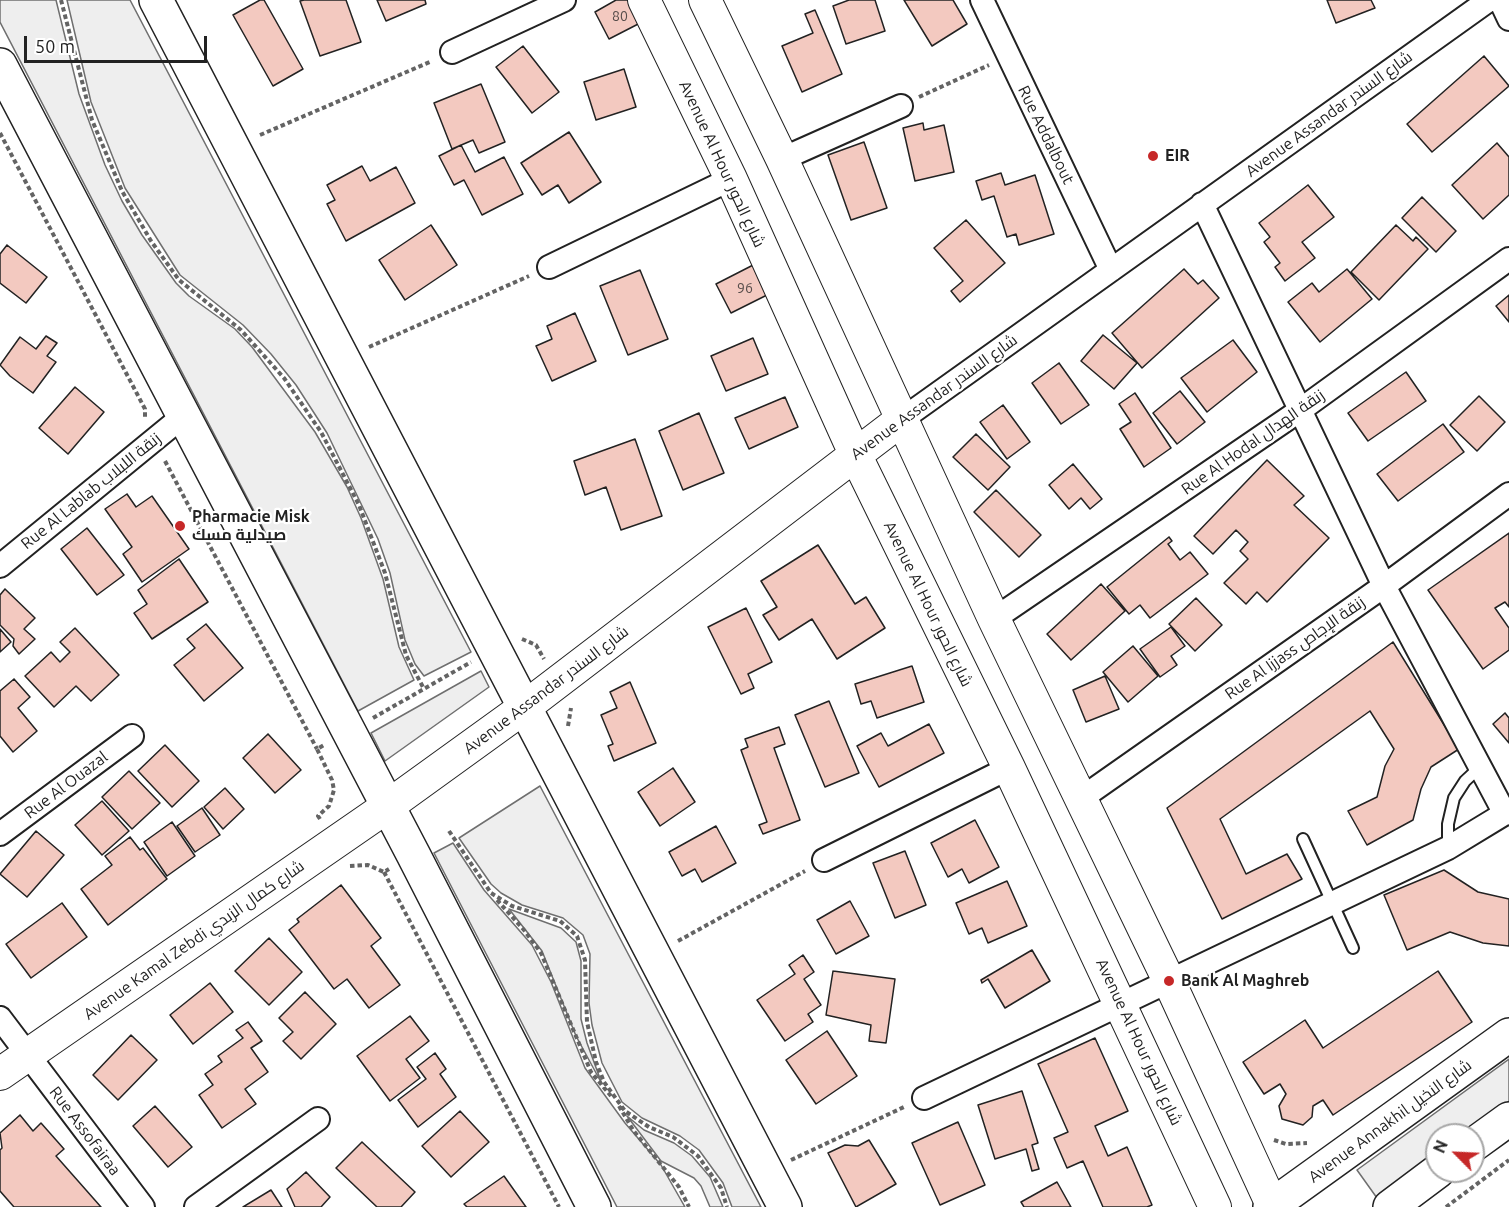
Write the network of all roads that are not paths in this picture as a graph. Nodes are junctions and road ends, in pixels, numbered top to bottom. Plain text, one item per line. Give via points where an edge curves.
1 (156, 0) edge
2 (564, 0) edge
3 (644, 0) edge
4 (705, 0) edge
5 (982, 0) edge
6 (1489, 0) edge
7 (1500, 0) edge
8 (1509, 19) edge
9 (452, 52) road end
10 (0, 65) edge
11 (901, 106) road end
12 (783, 159) junction
13 (731, 179) junction
14 (1202, 204) junction
15 (1509, 259) edge
16 (549, 267) road end
17 (1111, 270) junction
18 (1299, 411) junction
19 (182, 417) junction
20 (901, 420) junction
21 (855, 454) junction
22 (1509, 494) edge
23 (0, 566) edge
24 (1383, 586) junction
25 (994, 619) junction
26 (525, 707) junction
27 (132, 736) dead end
28 (1480, 767) junction
29 (1009, 768) junction
30 (1079, 800) junction
31 (388, 806) junction
32 (1507, 812) edge
33 (0, 834) edge
34 (1304, 839) dead end
35 (1448, 848) junction
36 (824, 860) road end
37 (1330, 903) junction
38 (1353, 948) dead end
39 (1169, 981) junction
40 (1121, 1004) junction
41 (0, 1018) edge
42 (1509, 1035) edge
43 (27, 1056) junction
44 (0, 1074) edge
45 (924, 1098) road end
46 (318, 1119) dead end
47 (1509, 1119) edge
48 (1485, 1136) edge
49 (1425, 1181) edge
50 (1272, 1206) edge
51 (143, 1207) edge
52 (196, 1207) edge
53 (594, 1207) edge
54 (785, 1207) edge
55 (1215, 1207) edge
56 (1390, 1207) edge

1 - 26 main road
2 - 9 street
3 - 13 street, Avenue Al Hour شارع الحور
4 - 12 street
5 - 17 street, Rue Addalbout
6 - 14 street, Avenue Assandar شارع السندر
7 - 8 street
10 - 19 main road
11 - 12 street
12 - 20 street
13 - 16 street
13 - 21 street, Avenue Al Hour شارع الحور
14 - 17 street, Avenue Assandar شارع السندر
14 - 18 street
15 - 18 street, Rue Al Hodal زنقة الهدال
17 - 20 street, Avenue Assandar شارع السندر
18 - 24 street
18 - 25 street, Rue Al Hodal زنقة الهدال
19 - 23 street, Rue Al Lablab زنقة اللبلاب
19 - 31 main road
20 - 21 street, Avenue Assandar شارع السندر
20 - 25 street
21 - 26 street, Avenue Assandar شارع السندر
21 - 29 street, Avenue Al Hour شارع الحور
22 - 24 street, Rue Al Ijjass زنقة الإجاص
24 - 28 street
24 - 30 street, Rue Al Ijjass زنقة الإجاص
25 - 30 street
26 - 31 street, Avenue Assandar شارع السندر
26 - 54 main road
27 - 33 street, Rue Al Ouazal
28 - 32 street
28 - 35 lane via 1454,798
29 - 36 street
29 - 40 street, Avenue Al Hour شارع الحور
30 - 39 street
31 - 43 street, Avenue Kamal Zebdi شارع كمال الزبدي
31 - 53 main road
32 - 35 street
34 - 37 lane
35 - 37 street
37 - 38 lane
37 - 39 street
39 - 40 street
39 - 50 street
40 - 45 street
40 - 55 street, Avenue Al Hour شارع الحور
41 - 43 street, Rue Assofairaa
42 - 50 main road, Avenue Annakhil شارع النخيل
43 - 44 street, Avenue Kamal Zebdi شارع كمال الزبدي
43 - 51 street, Rue Assofairaa
46 - 52 street
47 - 48 main road
49 - 56 main road

